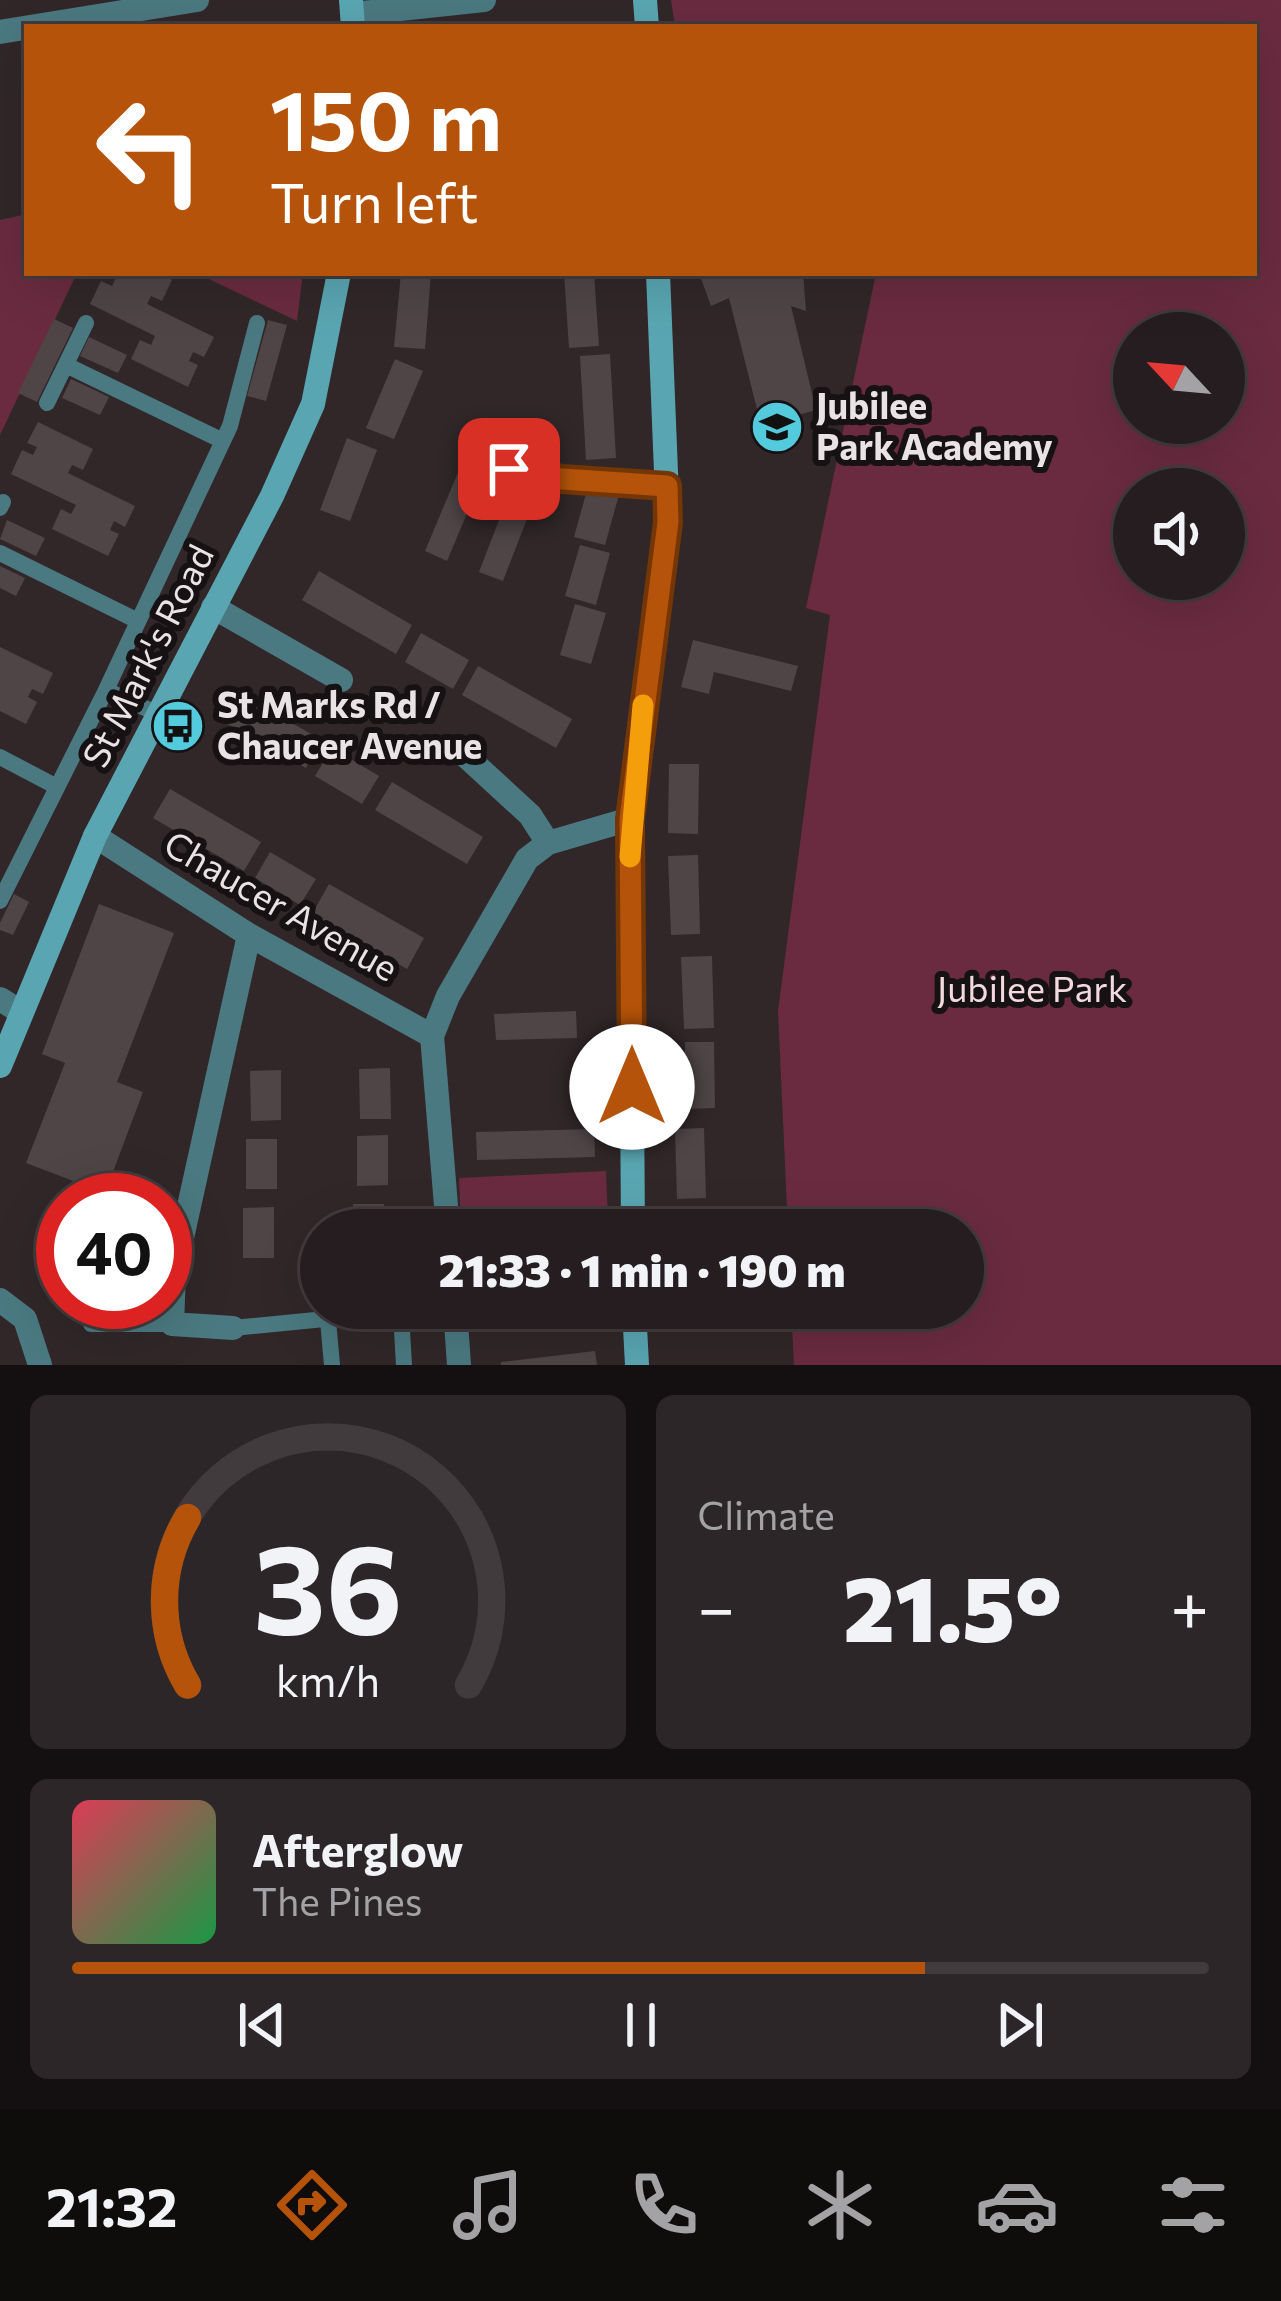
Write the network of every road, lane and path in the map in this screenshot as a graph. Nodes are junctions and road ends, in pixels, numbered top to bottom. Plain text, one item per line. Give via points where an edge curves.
1 (196, 0) edge
2 (484, 0) edge
3 (352, 14) edge
4 (49, 24) edge
5 (338, 276) edge
6 (658, 276) edge
7 (86, 323) dead end
8 (256, 323) dead end
9 (66, 365) junction
10 (47, 403) dead end
11 (223, 442) junction
12 (509, 469) dead end
13 (667, 486) junction
14 (0, 553) edge
15 (213, 607) junction
16 (138, 621) junction
17 (341, 680) dead end
18 (106, 689) junction
19 (158, 714) junction
20 (456, 747) dead end
21 (0, 757) edge
22 (57, 787) junction
23 (630, 819) junction
24 (95, 836) junction
25 (548, 843) junction
26 (0, 901) edge
27 (249, 935) junction
28 (10, 1005) edge
29 (432, 1036) junction
30 (0, 1066) edge
31 (192, 1195) edge
32 (446, 1209) edge
33 (633, 1209) edge
34 (0, 1300) edge
35 (300, 1322) edge
36 (192, 1325) edge
37 (233, 1328) joint
38 (329, 1329) edge
39 (402, 1329) edge
40 (456, 1329) edge
41 (635, 1329) edge
42 (40, 1365) edge
43 (332, 1365) edge
44 (404, 1365) edge
45 (459, 1365) edge
46 (637, 1365) edge

1 - 4 street
2 - 3 street
5 - 15 street, St Mark's Road via 313,404
6 - 13 street
7 - 9 lane
8 - 11 lane
9 - 10 lane
9 - 11 lane
11 - 16 lane
12 - 13 lane
13 - 23 street
14 - 16 lane
15 - 17 street
15 - 19 street, St Mark's Road
16 - 18 lane
18 - 19 lane
18 - 22 lane
19 - 24 street, St Mark's Road
20 - 25 street via 530,815
21 - 22 lane
22 - 26 lane
23 - 25 street
23 - 33 street
24 - 27 street, Chaucer Avenue
24 - 28 street, St Mark's Road
25 - 29 street via 527,859
27 - 29 street, Chaucer Avenue
27 - 31 street
28 - 30 street, St Mark's Road
29 - 32 street
34 - 42 street via 34,1334
35 - 37 lane
36 - 37 street
38 - 43 lane
39 - 44 lane
40 - 45 street
41 - 46 street

